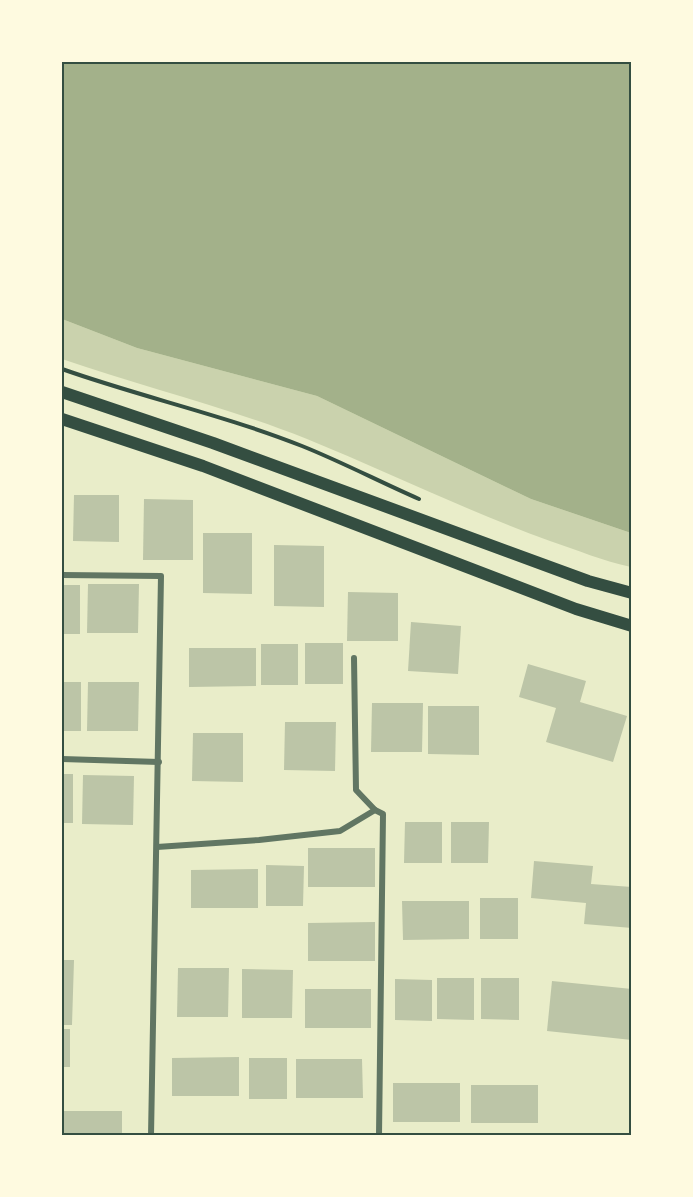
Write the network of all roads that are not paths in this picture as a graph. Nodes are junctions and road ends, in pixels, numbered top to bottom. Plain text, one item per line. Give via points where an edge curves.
1 (62, 392) edge
2 (62, 418) edge
3 (62, 575) edge
4 (632, 593) edge
5 (632, 626) edge
6 (354, 658) dead end
7 (62, 759) edge
8 (159, 762) junction
9 (375, 810) junction
10 (157, 847) junction
11 (152, 1136) edge
12 (379, 1136) edge

1 - 4 main road via 213,443 588,581
2 - 5 main road via 203,466 576,609
3 - 8 street via 161,576
6 - 9 street via 356,790
7 - 8 street
8 - 10 street
9 - 10 street via 339,831
9 - 12 street via 383,814
10 - 11 street

